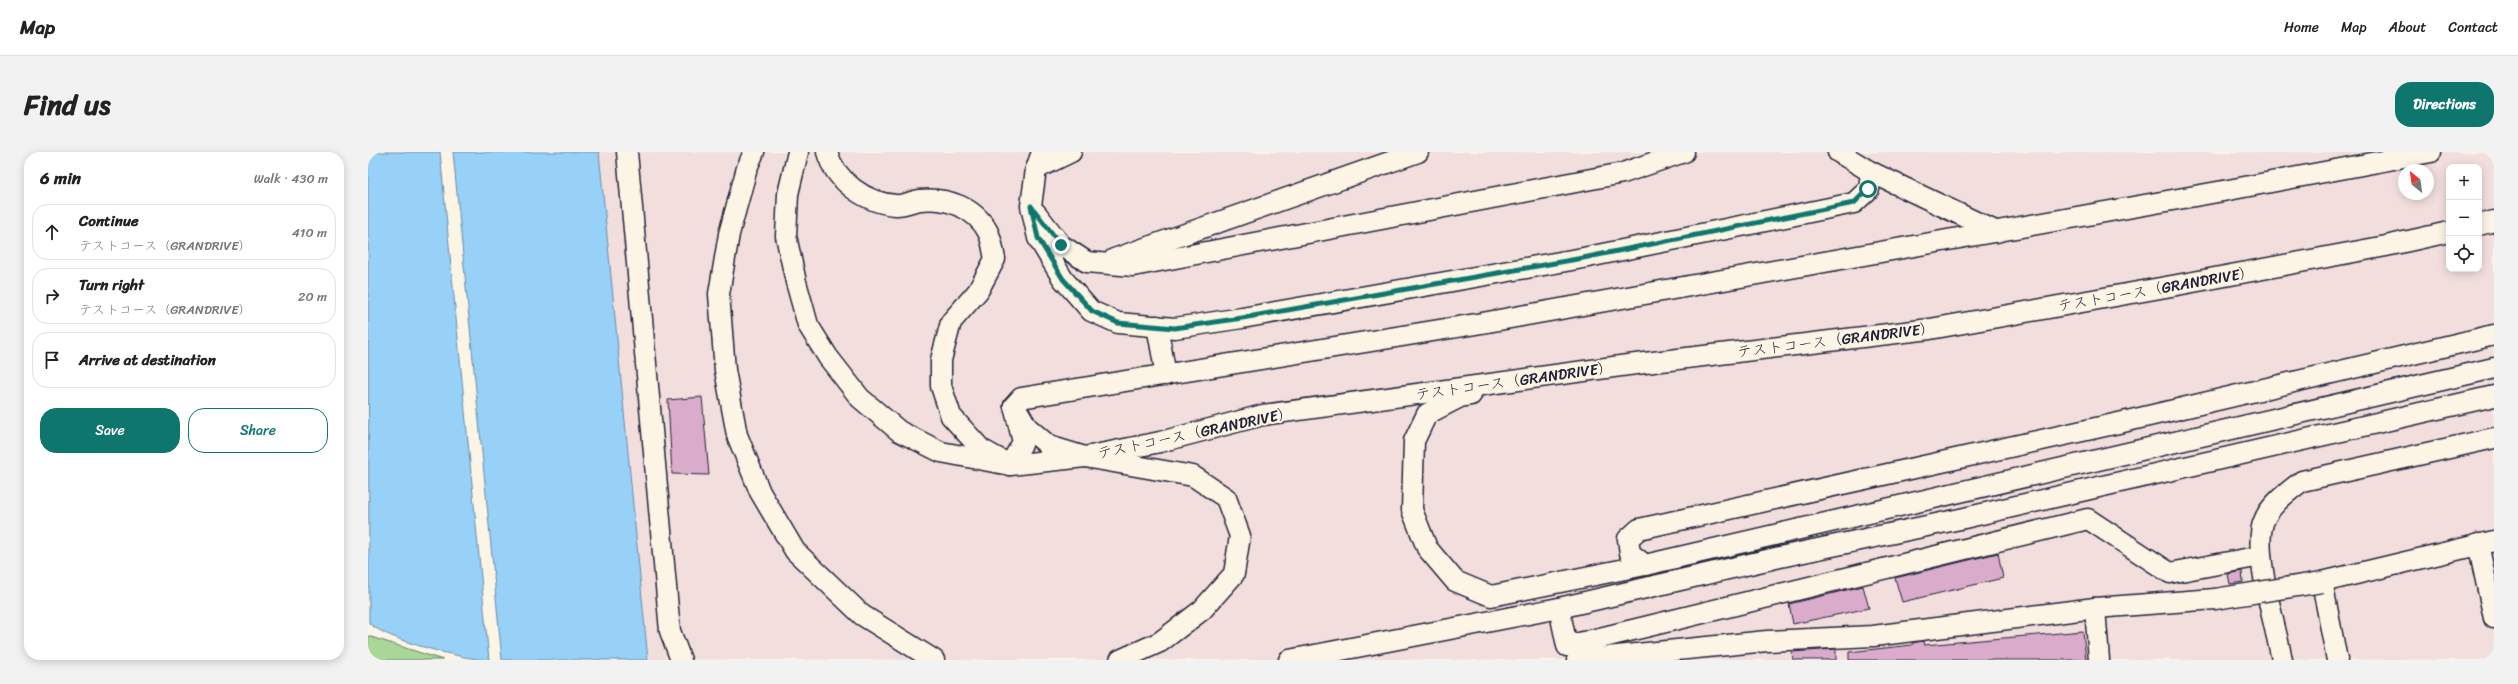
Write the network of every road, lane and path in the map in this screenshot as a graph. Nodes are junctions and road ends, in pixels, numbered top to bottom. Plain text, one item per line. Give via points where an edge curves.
1 (626, 152) edge
2 (754, 152) edge
3 (798, 152) edge
4 (827, 152) edge
5 (1071, 152) edge
6 (1418, 152) edge
7 (1684, 152) edge
8 (1838, 152) edge
9 (2431, 152) edge
10 (1039, 160) edge
11 (1871, 172) junction
12 (1031, 206) junction
13 (2494, 221) edge
14 (2482, 224) edge
15 (1997, 232) junction
16 (2446, 233) edge
17 (1104, 263) junction
18 (1157, 326) junction
19 (2494, 335) edge
20 (1628, 365) junction
21 (2494, 368) edge
22 (1166, 375) junction
23 (2494, 396) edge
24 (1014, 406) junction
25 (2494, 438) edge
26 (1085, 457) junction
27 (1010, 465) junction
28 (2486, 542) edge
29 (2261, 556) junction
30 (1645, 565) junction
31 (2322, 582) junction
32 (1559, 608) junction
33 (2094, 608) junction
34 (2494, 618) edge
35 (681, 660) edge
36 (934, 660) edge
37 (1120, 660) edge
38 (1289, 660) edge
39 (1577, 660) edge
40 (2099, 660) edge
41 (2282, 660) edge
42 (2337, 660) edge

1 - 35 street via 670,631
2 - 36 street via 747,168 729,234 719,294 725,370 737,435 760,492 795,551 862,615
3 - 27 street, テストコース（GRANDRIVE） via 788,194 786,236 808,325 828,357 860,398 899,431 941,452
4 - 27 street via 841,181 867,197 896,205 921,200 950,201 971,211 988,232 995,259 978,291 951,322 941,360 941,386 950,416 981,449
5 - 10 street
6 - 17 street
7 - 17 street via 1616,175 1132,266
8 - 11 street
9 - 15 street
10 - 12 street
11 - 15 street
11 - 18 street via 1868,189 1854,203 1583,258 1242,318 1175,328
12 - 17 street via 1061,245 1087,262
12 - 18 street via 1038,238 1063,279 1092,311 1118,323
13 - 14 street
15 - 22 street via 1482,323
16 - 20 street, テストコース（GRANDRIVE） via 2247,272 1930,329
18 - 22 street
19 - 30 street via 1639,529 1628,539 1630,553
20 - 26 street, テストコース（GRANDRIVE） via 1263,415 1160,442
20 - 30 street via 1460,397 1427,414 1414,441 1412,510 1427,548 1455,581 1491,596
21 - 30 street
22 - 24 street via 1021,398
23 - 32 street
24 - 26 street via 1027,427 1049,446
24 - 27 street via 1023,442
25 - 29 street via 2302,481 2278,499 2263,523
26 - 27 street, テストコース（GRANDRIVE）
26 - 37 street via 1193,476 1226,498 1240,536 1234,574 1202,610 1160,642
28 - 31 street
28 - 34 street
29 - 32 street via 2170,573 2088,519 1567,646
29 - 41 street
31 - 33 street, bridge via 2215,600
31 - 42 street
32 - 38 street
33 - 39 street via 1873,636 1767,642
33 - 40 street

